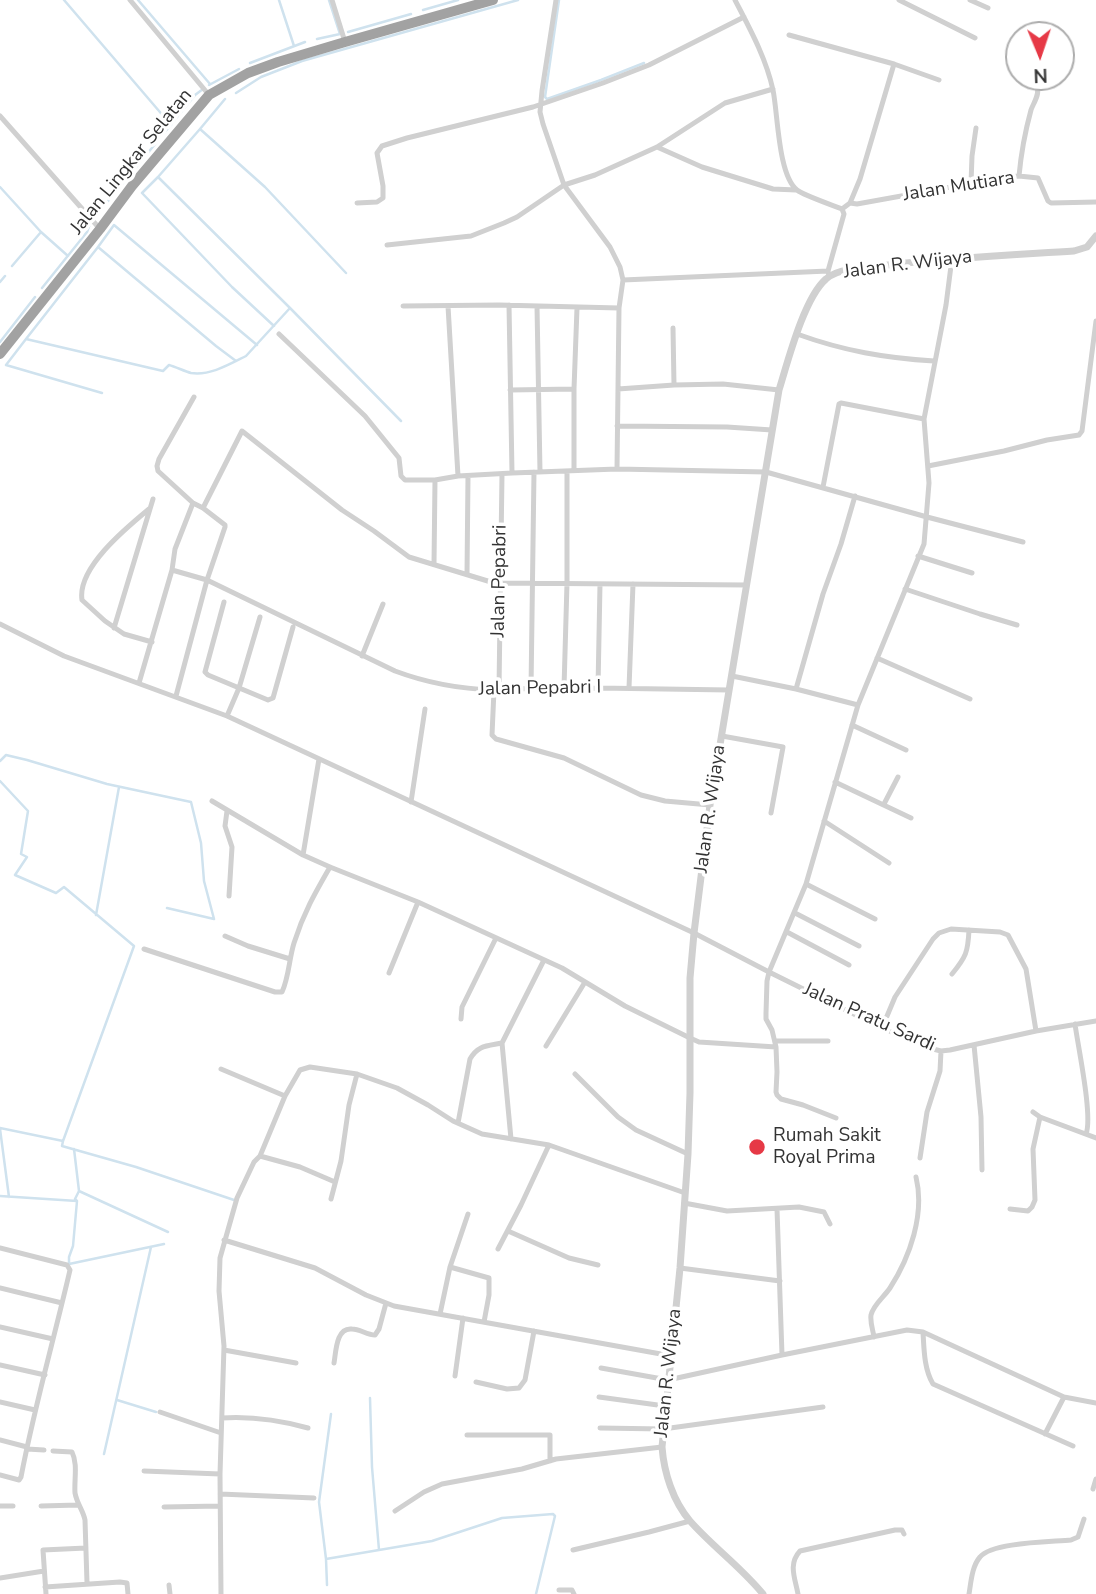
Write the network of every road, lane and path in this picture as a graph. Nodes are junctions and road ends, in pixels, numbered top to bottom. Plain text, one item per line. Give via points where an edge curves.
1 (130, 0) edge
2 (332, 0) edge
3 (493, 0) edge
4 (556, 0) edge
5 (735, 0) edge
6 (899, 0) edge
7 (918, 0) edge
8 (970, 0) edge
9 (915, 8) junction
10 (988, 8) dead end
11 (744, 17) junction
12 (789, 35) dead end
13 (975, 38) dead end
14 (345, 42) junction
15 (894, 64) junction
16 (939, 80) dead end
17 (773, 89) junction
18 (1037, 91) edge
19 (209, 95) junction
20 (540, 104) junction
21 (0, 116) edge
22 (976, 128) dead end
23 (657, 148) junction
24 (1018, 176) junction
25 (971, 183) junction
26 (564, 185) junction
27 (796, 190) junction
28 (850, 202) junction
29 (1096, 202) edge
30 (356, 203) dead end
31 (842, 209) junction
32 (100, 229) junction
33 (1095, 240) edge
34 (387, 244) dead end
35 (952, 258) junction
36 (829, 273) junction
37 (624, 280) junction
38 (509, 305) junction
39 (403, 306) dead end
40 (448, 306) junction
41 (537, 306) junction
42 (577, 308) junction
43 (619, 308) junction
44 (1096, 321) edge
45 (673, 328) dead end
46 (279, 334) dead end
47 (797, 334) junction
48 (1, 350) edge
49 (934, 361) junction
50 (674, 385) junction
51 (574, 389) junction
52 (618, 389) junction
53 (510, 390) junction
54 (538, 390) junction
55 (779, 390) junction
56 (194, 397) dead end
57 (924, 419) junction
58 (617, 426) junction
59 (772, 430) junction
60 (928, 466) junction
61 (617, 469) junction
62 (570, 471) junction
63 (537, 472) junction
64 (766, 472) junction
65 (512, 473) junction
66 (502, 474) junction
67 (468, 475) junction
68 (458, 476) junction
69 (435, 480) junction
70 (823, 487) junction
71 (855, 496) junction
72 (153, 499) dead end
73 (193, 503) junction
74 (203, 508) junction
75 (149, 509) junction
76 (927, 517) junction
77 (1023, 542) dead end
78 (918, 556) junction
79 (435, 564) junction
80 (172, 570) junction
81 (972, 573) dead end
82 (467, 574) junction
83 (207, 580) junction
84 (532, 582) junction
85 (500, 583) junction
86 (567, 583) junction
87 (600, 584) junction
88 (634, 584) junction
89 (747, 585) junction
90 (905, 589) junction
91 (224, 602) dead end
92 (383, 604) dead end
93 (260, 617) dead end
94 (0, 624) edge
95 (1017, 625) dead end
96 (293, 627) dead end
97 (114, 628) junction
98 (152, 642) junction
99 (362, 656) junction
100 (877, 659) junction
101 (732, 676) junction
102 (139, 683) junction
103 (239, 688) junction
104 (564, 688) junction
105 (598, 688) junction
106 (629, 688) junction
107 (531, 689) junction
108 (796, 689) junction
109 (497, 690) junction
110 (729, 690) junction
111 (176, 696) junction
112 (970, 699) dead end
113 (858, 705) junction
114 (425, 709) dead end
115 (227, 716) junction
116 (852, 725) junction
117 (722, 736) junction
118 (906, 750) dead end
119 (319, 759) junction
120 (898, 777) dead end
121 (835, 782) junction
122 (212, 800) dead end
123 (411, 802) junction
124 (884, 804) junction
125 (710, 805) junction
126 (228, 811) junction
127 (771, 813) dead end
128 (911, 818) dead end
129 (824, 821) junction
130 (303, 855) junction
131 (889, 863) dead end
132 (330, 867) junction
133 (806, 884) junction
134 (229, 896) dead end
135 (418, 902) junction
136 (795, 913) junction
137 (876, 919) dead end
138 (969, 930) junction
139 (787, 932) junction
140 (694, 933) junction
141 (225, 936) dead end
142 (496, 938) junction
143 (859, 946) dead end
144 (144, 949) dead end
145 (290, 959) junction
146 (544, 960) junction
147 (849, 965) dead end
148 (769, 972) junction
149 (388, 973) dead end
150 (952, 974) dead end
151 (584, 982) junction
152 (461, 1019) dead end
153 (1096, 1021) edge
154 (1075, 1024) junction
155 (882, 1028) junction
156 (1036, 1031) junction
157 (690, 1038) junction
158 (828, 1041) dead end
159 (502, 1043) junction
160 (775, 1044) junction
161 (974, 1045) junction
162 (545, 1046) dead end
163 (942, 1051) junction
164 (221, 1069) dead end
165 (357, 1074) junction
166 (575, 1074) dead end
167 (285, 1096) junction
168 (1033, 1112) dead end
169 (1040, 1117) junction
170 (836, 1118) dead end
171 (458, 1123) junction
172 (1086, 1134) junction
173 (1096, 1138) edge
174 (511, 1139) junction
175 (549, 1145) junction
176 (688, 1154) junction
177 (260, 1156) junction
178 (920, 1158) dead end
179 (982, 1170) dead end
180 (916, 1177) dead end
181 (335, 1182) junction
182 (685, 1193) junction
183 (331, 1199) dead end
184 (684, 1203) junction
185 (777, 1209) junction
186 (1010, 1209) dead end
187 (468, 1214) dead end
188 (830, 1224) dead end
189 (508, 1231) junction
190 (224, 1240) junction
191 (0, 1248) edge
192 (498, 1249) dead end
193 (598, 1265) dead end
194 (450, 1267) junction
195 (680, 1268) junction
196 (780, 1280) junction
197 (0, 1287) edge
198 (62, 1303) junction
199 (386, 1303) junction
200 (440, 1314) junction
201 (463, 1318) junction
202 (484, 1322) junction
203 (0, 1327) edge
204 (534, 1331) junction
205 (923, 1332) junction
206 (874, 1337) junction
207 (53, 1339) junction
208 (224, 1350) junction
209 (782, 1355) junction
210 (672, 1356) junction
211 (296, 1363) dead end
212 (334, 1363) dead end
213 (0, 1365) edge
214 (601, 1368) dead end
215 (45, 1375) junction
216 (455, 1376) dead end
217 (668, 1380) junction
218 (476, 1382) dead end
219 (1064, 1396) junction
220 (599, 1397) dead end
221 (0, 1402) edge
222 (1096, 1403) edge
223 (665, 1406) junction
224 (824, 1407) dead end
225 (35, 1410) junction
226 (160, 1412) dead end
227 (222, 1418) junction
228 (308, 1428) dead end
229 (600, 1428) dead end
230 (663, 1429) junction
231 (221, 1433) junction
232 (1045, 1434) junction
233 (467, 1435) dead end
234 (0, 1440) edge
235 (1073, 1446) dead end
236 (662, 1447) junction
237 (27, 1448) junction
238 (44, 1450) dead end
239 (53, 1451) dead end
240 (551, 1461) junction
241 (145, 1471) dead end
242 (220, 1474) junction
243 (0, 1475) edge
244 (1096, 1479) edge
245 (1093, 1489) dead end
246 (220, 1494) junction
247 (314, 1498) dead end
248 (78, 1505) junction
249 (0, 1506) edge
250 (13, 1506) dead end
251 (41, 1506) dead end
252 (220, 1506) junction
253 (164, 1507) dead end
254 (396, 1511) dead end
255 (1084, 1519) dead end
256 (690, 1521) junction
257 (904, 1534) dead end
258 (86, 1548) junction
259 (573, 1550) dead end
260 (44, 1571) junction
261 (0, 1578) edge
262 (87, 1583) junction
263 (169, 1585) dead end
264 (45, 1590) edge
265 (559, 1590) dead end
266 (128, 1594) edge
267 (170, 1594) edge
268 (221, 1594) edge
269 (574, 1594) edge
270 (763, 1594) edge
271 (798, 1594) edge
272 (969, 1594) edge

1 - 19 street
2 - 14 street
3 - 14 highway, Jalan Lingkar Selatan
4 - 20 street
5 - 11 street
6 - 9 street
7 - 9 street
8 - 10 street
9 - 13 street
11 - 17 street
11 - 20 street via 649,65
12 - 15 street
14 - 19 highway, Jalan Lingkar Selatan via 248,72
15 - 16 street
15 - 28 street
17 - 23 street via 725,103
17 - 27 street via 783,162
18 - 24 street
19 - 32 highway, Jalan Lingkar Selatan
20 - 26 street
20 - 30 street via 382,146 377,153 383,198
21 - 32 street
22 - 25 street
23 - 26 street
23 - 27 street via 773,189
24 - 25 street, Jalan Mutiara
24 - 29 street, Jalan Mutiara via 1038,178 1051,203
25 - 28 street, Jalan Mutiara
26 - 34 street via 517,217 471,236
26 - 37 street via 610,247
27 - 31 street
28 - 31 street
31 - 36 street
32 - 48 highway, Jalan Lingkar Selatan
33 - 35 street, Jalan R. Wijaya via 1074,251
35 - 36 street, Jalan R. Wijaya
35 - 49 street
36 - 37 street
36 - 47 street, Jalan R. Wijaya
37 - 43 street
38 - 40 street
38 - 41 street
38 - 53 street
39 - 40 street
40 - 68 street
41 - 42 street
41 - 54 street
42 - 43 street
42 - 51 street
43 - 52 street
44 - 60 street via 1082,431 1077,436
45 - 50 street
46 - 69 street via 365,416 399,458 403,479
47 - 49 street via 869,355
47 - 55 street, Jalan R. Wijaya
49 - 57 street
50 - 52 street
50 - 55 street
51 - 54 street
51 - 62 street
52 - 58 street
53 - 54 street
53 - 65 street
54 - 63 street
55 - 59 street, Jalan R. Wijaya
56 - 73 street via 157,466
57 - 60 street
57 - 70 street via 841,402
58 - 59 street
58 - 61 street
59 - 64 street, Jalan R. Wijaya
60 - 76 street
61 - 62 street
61 - 64 street
62 - 63 street
62 - 86 street
63 - 65 street
63 - 84 street
64 - 70 street
64 - 89 street, Jalan R. Wijaya
65 - 66 street
66 - 67 street
66 - 85 street, Jalan Pepabri
67 - 68 street
67 - 82 street
68 - 69 street
69 - 79 street
70 - 71 street
71 - 76 street
71 - 108 street
72 - 75 street
73 - 74 street
73 - 80 street
74 - 79 street via 242,431 404,554
74 - 83 street via 225,525
75 - 97 street
75 - 97 street via 114,539 86,576 82,600
76 - 77 street
76 - 78 street
78 - 81 street
78 - 90 street
79 - 82 street
80 - 83 street, Jalan Pepabri I
80 - 98 street
82 - 85 street
83 - 99 street, Jalan Pepabri I
83 - 111 street
84 - 85 street
84 - 86 street
84 - 107 street
85 - 109 street, Jalan Pepabri
86 - 87 street
86 - 104 street
87 - 88 street
87 - 105 street
88 - 89 street
88 - 106 street
89 - 101 street, Jalan R. Wijaya
90 - 95 street
90 - 100 street
91 - 103 street via 205,670
92 - 99 street
93 - 103 street
94 - 102 street, Jalan Pratu Sardi via 64,656
96 - 103 street via 272,699
97 - 98 street
98 - 102 street
99 - 109 street, Jalan Pepabri I via 409,676 467,690
100 - 112 street
100 - 113 street
101 - 108 street
101 - 110 street, Jalan R. Wijaya
102 - 111 street, Jalan Pratu Sardi
103 - 115 street
104 - 105 street, Jalan Pepabri I
104 - 107 street, Jalan Pepabri I
105 - 106 street, Jalan Pepabri I
106 - 110 street, Jalan Pepabri I
107 - 109 street, Jalan Pepabri I
108 - 113 street
109 - 125 street, Jalan Pepabri via 492,734 496,739 564,758 641,795
110 - 117 street, Jalan R. Wijaya
111 - 115 street, Jalan Pratu Sardi
113 - 116 street
114 - 123 street
115 - 119 street, Jalan Pratu Sardi
116 - 118 street
116 - 121 street
117 - 125 street, Jalan R. Wijaya
117 - 127 street via 783,747
119 - 123 street, Jalan Pratu Sardi
119 - 130 street
120 - 124 street
121 - 124 street
121 - 129 street
122 - 126 street
123 - 140 street, Jalan Pratu Sardi
124 - 128 street
125 - 140 street, Jalan R. Wijaya
126 - 130 street
126 - 134 street via 225,826 232,847
129 - 131 street
129 - 133 street
130 - 132 street
132 - 135 street
132 - 145 street via 306,908
133 - 136 street
133 - 137 street
135 - 142 street
135 - 149 street
136 - 139 street
136 - 143 street
138 - 150 street via 968,949
138 - 155 street via 946,930 933,939 895,997
138 - 156 street via 1000,932 1010,938 1026,969
139 - 147 street
139 - 148 street
140 - 148 street, Jalan Pratu Sardi
140 - 157 street, Jalan R. Wijaya
141 - 145 street
142 - 146 street
142 - 152 street via 462,1007
144 - 145 street via 275,992 284,989
146 - 151 street
146 - 159 street
148 - 155 street, Jalan Pratu Sardi
148 - 160 street via 766,1017
151 - 157 street
151 - 162 street
153 - 154 street, Jalan Pratu Sardi
154 - 156 street, Jalan Pratu Sardi
154 - 172 street via 1087,1103
155 - 163 street, Jalan Pratu Sardi
156 - 161 street, Jalan Pratu Sardi
157 - 160 street
157 - 176 street, Jalan R. Wijaya
158 - 160 street
159 - 171 street via 478,1048 470,1059
159 - 174 street
160 - 170 street via 777,1096
161 - 163 street, Jalan Pratu Sardi
161 - 179 street
163 - 178 street
164 - 167 street
165 - 167 street via 310,1067 300,1070
165 - 171 street via 397,1088
165 - 181 street
166 - 176 street via 636,1130
167 - 177 street
168 - 169 street
169 - 172 street
169 - 186 street via 1033,1149 1035,1200 1027,1210
171 - 174 street via 482,1134
172 - 173 street
174 - 175 street
175 - 182 street
175 - 189 street
176 - 182 street, Jalan R. Wijaya
177 - 181 street
177 - 190 street via 237,1198
180 - 206 street via 919,1210 913,1242 872,1311
181 - 183 street
182 - 184 street, Jalan R. Wijaya
184 - 185 street via 727,1211
184 - 195 street, Jalan R. Wijaya
185 - 188 street via 816,1209 824,1212
185 - 196 street
187 - 194 street
189 - 192 street
189 - 193 street via 569,1258
190 - 199 street via 314,1268
190 - 208 street via 219,1291
191 - 198 street via 67,1265 70,1270
194 - 200 street
194 - 202 street via 489,1278
195 - 196 street
195 - 210 street, Jalan R. Wijaya
196 - 209 street
197 - 198 street
198 - 207 street
199 - 200 street
199 - 212 street via 375,1335 352,1328 341,1333
200 - 201 street
201 - 202 street
201 - 216 street
202 - 204 street
203 - 207 street
204 - 210 street
204 - 218 street via 525,1380 519,1388
205 - 206 street via 907,1330
205 - 219 street
205 - 232 street via 933,1384
206 - 209 street
207 - 215 street
208 - 211 street
208 - 227 street
209 - 217 street
210 - 217 street, Jalan R. Wijaya
213 - 215 street
214 - 217 street
215 - 225 street
217 - 223 street, Jalan R. Wijaya
219 - 222 street
219 - 232 street
220 - 223 street
221 - 225 street
223 - 230 street, Jalan R. Wijaya
224 - 230 street
225 - 237 street
226 - 231 street
227 - 228 street via 264,1419
227 - 231 street
229 - 230 street
230 - 236 street, Jalan R. Wijaya
231 - 242 street
232 - 235 street
233 - 240 street via 550,1435
234 - 237 street
236 - 240 street
236 - 256 street, Jalan R. Wijaya via 663,1465
237 - 238 street
237 - 243 street via 19,1480
239 - 248 street via 74,1454
240 - 254 street via 442,1484
241 - 242 street
242 - 246 street
244 - 245 street
246 - 247 street
246 - 252 street
248 - 251 street
248 - 258 street via 83,1512
249 - 250 street
252 - 253 street
252 - 268 street
255 - 272 street via 1079,1537 1072,1540 986,1552 976,1563
256 - 259 street
256 - 270 street, Jalan R. Wijaya
257 - 271 street via 895,1530 800,1551 792,1566
258 - 260 street via 43,1550
258 - 262 street
260 - 261 street
260 - 264 street
262 - 264 street
262 - 266 street via 125,1582
263 - 267 street
265 - 269 street

